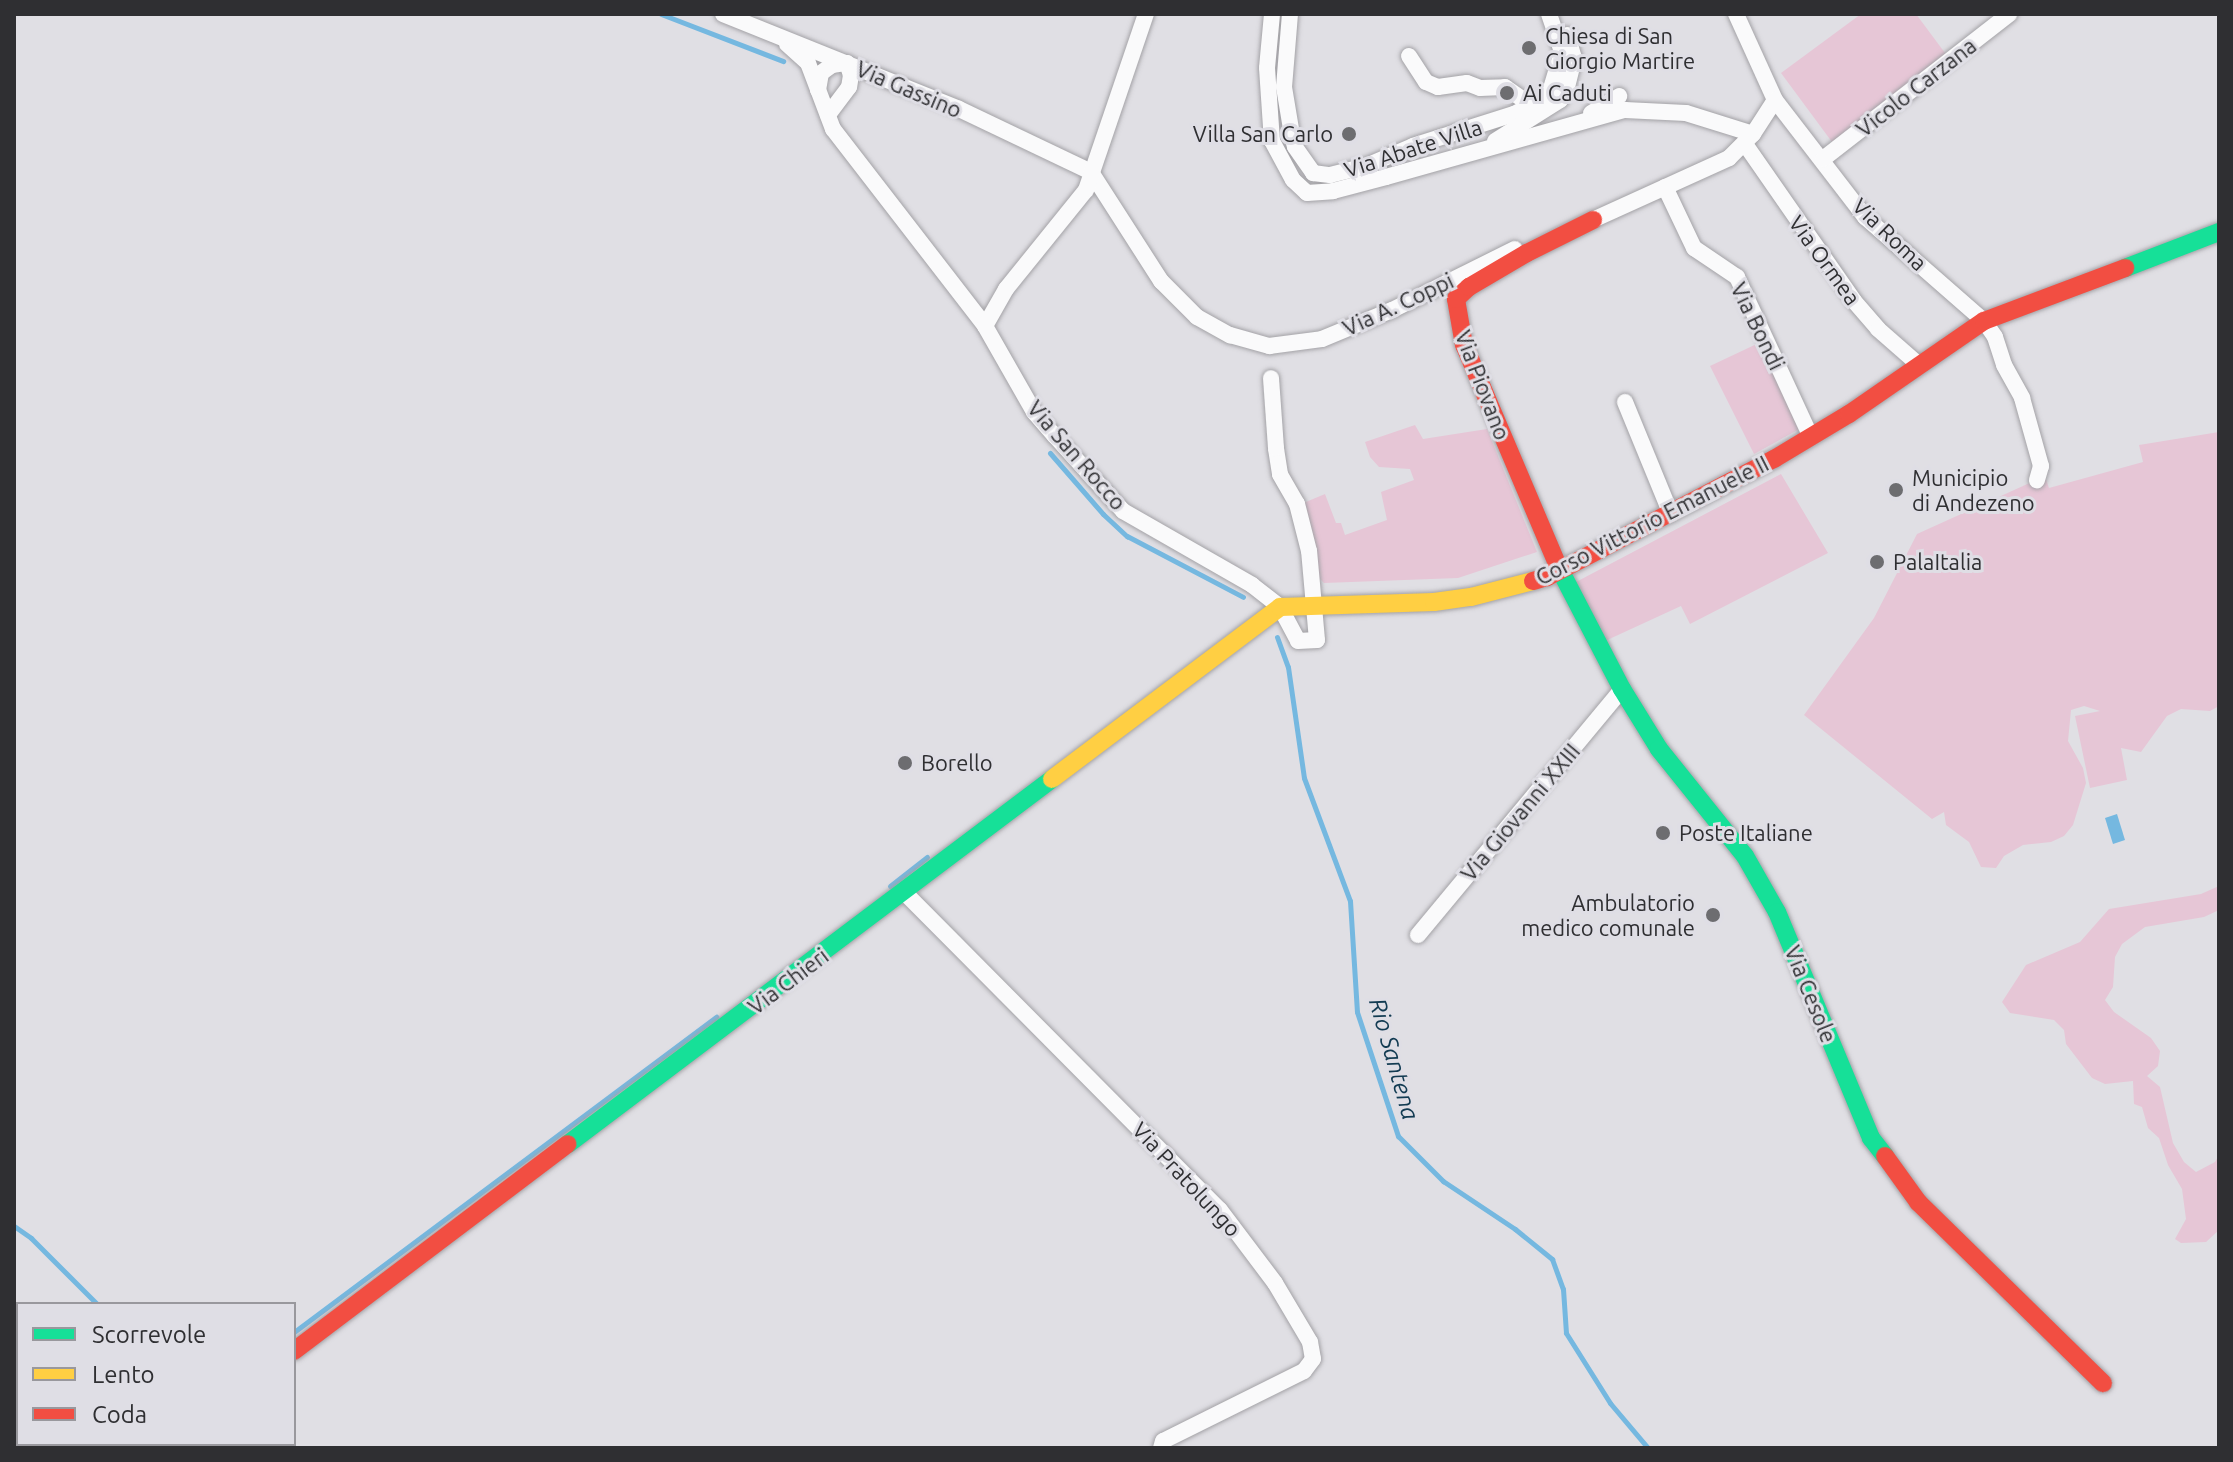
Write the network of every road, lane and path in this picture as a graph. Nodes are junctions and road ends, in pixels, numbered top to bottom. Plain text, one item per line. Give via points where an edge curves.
1 (723, 14) edge
2 (1146, 14) edge
3 (1272, 14) edge
4 (1290, 14) edge
5 (1549, 14) edge
6 (1560, 14) edge
7 (1736, 14) edge
8 (2009, 14) edge
9 (780, 38) junction
10 (1409, 56) dead end
11 (847, 63) junction
12 (818, 90) junction
13 (1619, 96) dead end
14 (1775, 100) junction
15 (1531, 105) junction
16 (828, 115) junction
17 (1584, 119) junction
18 (1749, 139) junction
19 (1485, 150) junction
20 (1823, 159) junction
21 (1091, 172) junction
22 (1665, 187) junction
23 (1593, 220) junction
24 (2219, 232) edge
25 (1984, 321) junction
26 (985, 326) junction
27 (1918, 364) junction
28 (1271, 378) dead end
29 (1625, 402) dead end
30 (1811, 437) junction
31 (2037, 480) dead end
32 (1671, 514) junction
33 (1560, 571) junction
34 (1315, 605) junction
35 (1280, 607) junction
36 (1622, 689) junction
37 (905, 893) junction
38 (1418, 935) dead end
39 (296, 1350) edge
40 (2103, 1383) dead end
41 (1161, 1448) edge

1 - 9 street, Via Gassino
2 - 21 street
3 - 19 street via 1267,68 1272,141 1293,180 1307,193 1333,191
4 - 15 street, Via Abate Villa via 1284,87 1295,147 1313,173 1330,175 1366,166
5 - 15 street via 1562,52 1549,95
6 - 19 street via 1579,53 1560,100
7 - 14 street, Via Roma
8 - 20 street, Vicolo Carzana
9 - 11 street, Via Gassino
9 - 12 street, Via San Rocco via 808,63
10 - 15 street via 1426,82 1438,87 1505,87
11 - 12 street via 821,73
11 - 16 street via 849,87
11 - 21 street, Via Gassino
12 - 16 street, Via San Rocco
13 - 17 street
14 - 18 street
14 - 20 street, Via Roma
16 - 26 street, Via San Rocco via 849,150
17 - 18 street via 1625,110 1686,113
17 - 19 street
18 - 22 street, Via A. Coppi via 1729,158
18 - 27 street, Via Ormea via 1775,190 1854,301
20 - 25 street, Via Roma via 1865,217
21 - 23 street, Via A. Coppi via 1161,281 1197,317 1230,335 1276,346 1322,339 1513,249
21 - 26 street via 1077,205 1006,289
22 - 23 street, Via A. Coppi
22 - 30 street, Via Bondi via 1694,248 1737,277
23 - 33 main road, Via Piovano via 1527,253 1456,299 1464,345
24 - 25 main road, Corso Vittorio Emanuele II
25 - 27 main road, Corso Vittorio Emanuele II
25 - 31 street via 2022,398 2041,466
26 - 35 street, Via San Rocco via 1034,412 1123,511 1252,585
27 - 30 main road, Corso Vittorio Emanuele II
28 - 34 street via 1280,474 1297,504
29 - 32 street
30 - 32 main road, Corso Vittorio Emanuele II
32 - 33 main road, Corso Vittorio Emanuele II
33 - 34 main road, Corso Vittorio Emanuele II via 1471,597
33 - 36 main road, Via Cesole
34 - 35 main road, Corso Vittorio Emanuele II
34 - 35 street via 1317,640 1298,641
35 - 37 main road, Via Chieri
36 - 38 street, Via Giovanni XXIII
36 - 40 main road, Via Cesole via 1659,749 1745,856 1777,912 1871,1138 1918,1202
37 - 39 main road, Via Chieri
37 - 41 street, Via Pratolungo via 1220,1210 1275,1283 1310,1342 1313,1359 1304,1371 1163,1441

